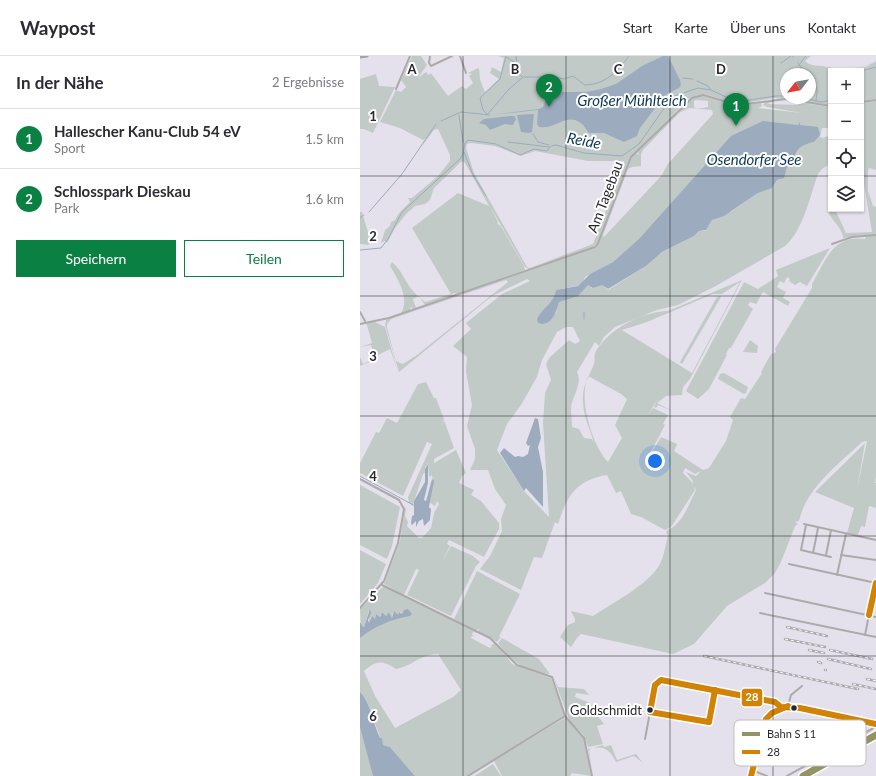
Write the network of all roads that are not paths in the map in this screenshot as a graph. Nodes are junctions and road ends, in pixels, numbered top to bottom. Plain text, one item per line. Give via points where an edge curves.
1 (367, 56) edge
2 (410, 56) edge
3 (430, 56) edge
4 (452, 56) edge
5 (460, 56) edge
6 (360, 57) edge
7 (466, 73) dead end
8 (396, 89) dead end
9 (876, 100) edge
10 (864, 102) edge
11 (828, 106) edge
12 (876, 236) edge
13 (832, 244) dead end
14 (360, 312) edge
15 (365, 322) junction
16 (360, 324) edge
17 (360, 479) edge
18 (818, 528) junction
19 (831, 530) junction
20 (846, 534) junction
21 (876, 540) edge
22 (813, 552) junction
23 (826, 555) junction
24 (842, 555) junction
25 (831, 556) dead end
26 (876, 560) edge
27 (789, 564) dead end
28 (837, 575) junction
29 (876, 584) edge
30 (382, 585) junction
31 (765, 593) dead end
32 (360, 608) edge
33 (760, 613) dead end
34 (869, 615) junction
35 (876, 617) edge
36 (865, 635) junction
37 (876, 638) edge
38 (802, 686) dead end
39 (787, 707) junction
40 (779, 708) junction
41 (565, 716) junction
42 (767, 720) edge
43 (851, 720) edge
44 (866, 723) edge
45 (876, 725) edge
46 (866, 732) edge
47 (645, 739) dead end
48 (753, 766) edge
49 (804, 766) edge
50 (752, 770) junction
51 (468, 776) edge
52 (592, 776) edge
53 (751, 776) edge
54 (766, 776) edge
55 (787, 776) edge

1 - 6 main road
2 - 8 street
3 - 4 street via 429,65
5 - 7 street
9 - 10 street
11 - 15 street, Am Tagebau via 786,99 738,105 704,95 692,98 631,157 595,247 386,319
12 - 13 street via 852,237
14 - 15 street
15 - 16 street, Am Tagebau
17 - 30 street via 399,500 404,507 398,546
18 - 19 street
18 - 22 street
18 - 22 street via 805,525 801,550
19 - 20 street
19 - 23 street
20 - 21 street
20 - 24 street
22 - 23 street
23 - 25 street
24 - 26 street
24 - 28 street
27 - 28 street
28 - 29 street
29 - 34 street
30 - 32 street
30 - 41 street via 488,637 517,665 552,677
31 - 34 street
33 - 36 street
34 - 35 street
34 - 36 street
36 - 37 street
38 - 39 street via 791,695
39 - 40 street
39 - 43 street
40 - 42 street
40 - 47 street via 774,702 659,680 655,685
41 - 51 street
41 - 52 street via 584,738
44 - 45 street
45 - 46 street
48 - 50 street
49 - 55 street
50 - 53 street
50 - 54 street

